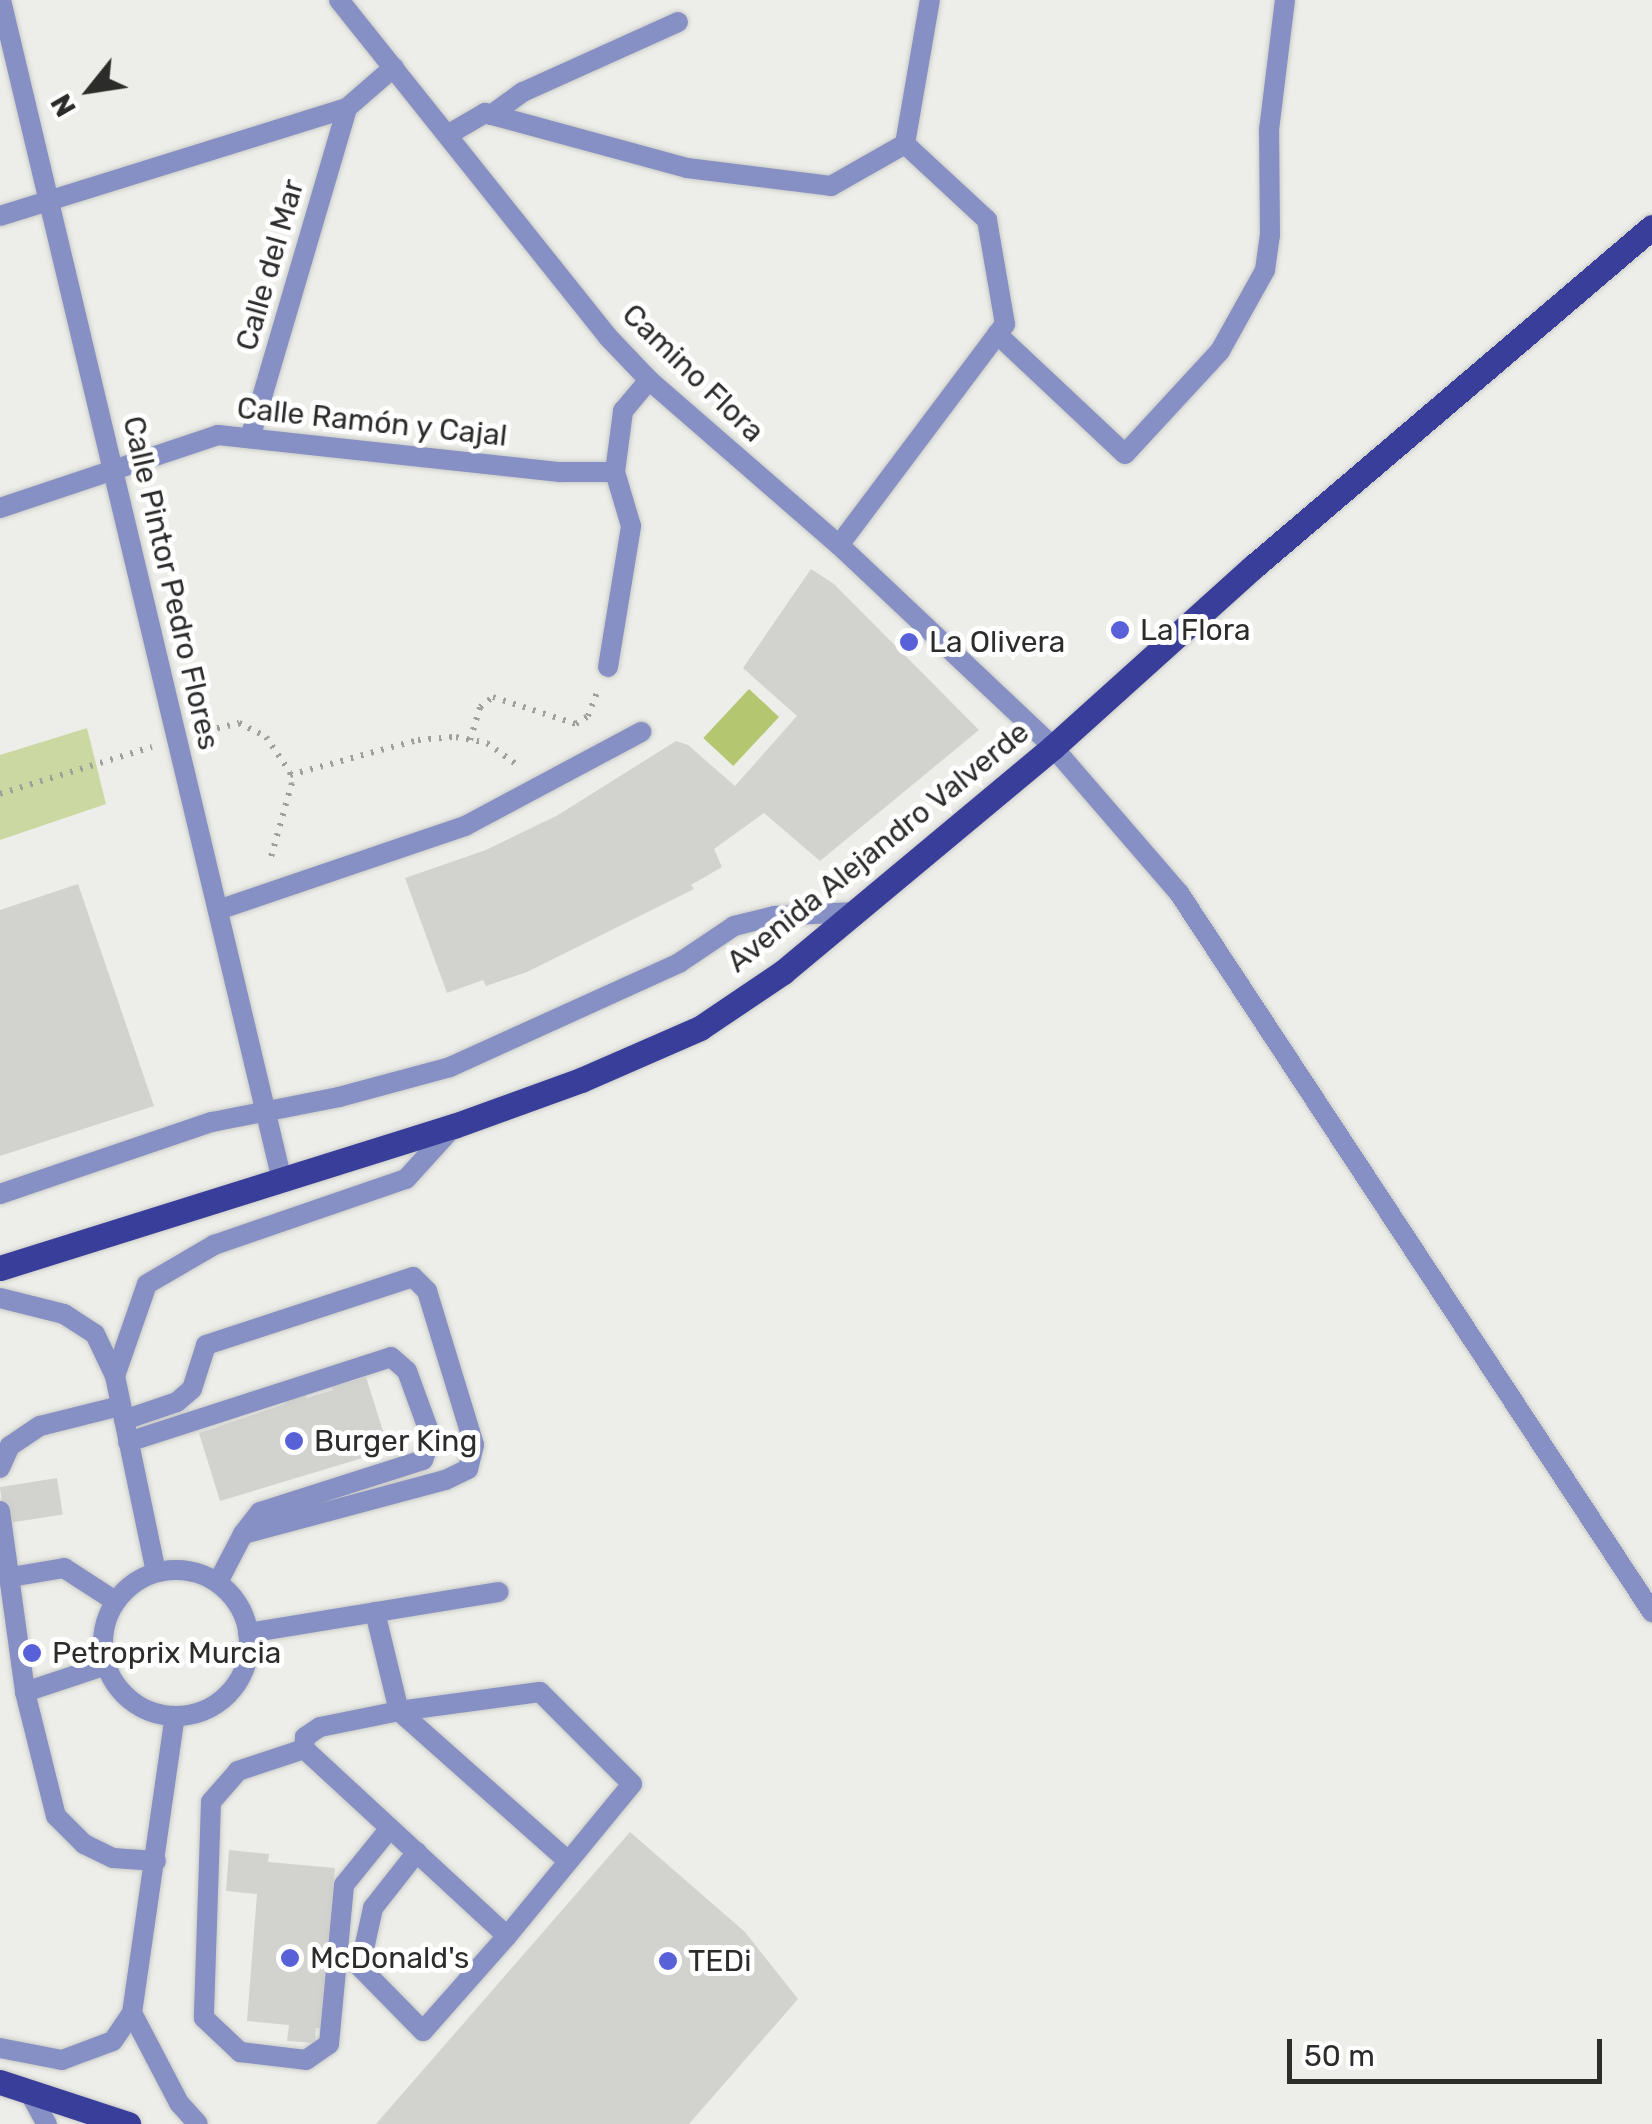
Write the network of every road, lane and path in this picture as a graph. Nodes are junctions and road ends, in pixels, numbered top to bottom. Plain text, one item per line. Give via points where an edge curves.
1 (1, 0) edge
2 (340, 0) edge
3 (930, 0) edge
4 (1285, 0) edge
5 (678, 22) dead end
6 (394, 66) junction
7 (347, 108) junction
8 (492, 115) junction
9 (449, 134) junction
10 (905, 144) junction
11 (49, 200) junction
12 (0, 216) edge
13 (1652, 227) edge
14 (997, 334) junction
15 (649, 380) junction
16 (250, 438) junction
17 (114, 472) junction
18 (615, 472) junction
19 (0, 508) edge
20 (839, 544) junction
21 (608, 667) joint
22 (642, 732) dead end
23 (470, 740) junction
24 (1053, 747) junction
25 (290, 774) dead end
26 (536, 789) junction
27 (218, 910) junction
28 (854, 912) junction
29 (265, 1109) junction
30 (454, 1126) junction
31 (282, 1180) junction
32 (0, 1194) edge
33 (0, 1268) edge
34 (0, 1298) edge
35 (115, 1376) junction
36 (122, 1413) junction
37 (128, 1442) junction
38 (0, 1468) edge
39 (0, 1512) edge
40 (243, 1534) junction
41 (156, 1572) junction
42 (11, 1577) junction
43 (218, 1582) junction
44 (499, 1592) dead end
45 (115, 1602) junction
46 (375, 1612) junction
47 (1652, 1612) edge
48 (248, 1633) junction
49 (106, 1665) junction
50 (25, 1692) junction
51 (399, 1710) junction
52 (175, 1716) junction
53 (304, 1749) junction
54 (390, 1828) junction
55 (417, 1852) junction
56 (156, 1860) junction
57 (568, 1862) junction
58 (507, 1936) junction
59 (132, 2013) junction
60 (0, 2048) edge
61 (0, 2082) edge
62 (29, 2092) junction
63 (47, 2124) edge
64 (128, 2124) edge
65 (198, 2124) edge

1 - 11 street, Calle Pintor Pedro Flores
2 - 6 street, Camino Flora
3 - 10 street
4 - 14 street via 1270,130 1265,270 1220,351 1125,454
5 - 8 street via 523,92
6 - 7 street
6 - 9 street, Camino Flora
7 - 11 street
7 - 16 street, Calle del Mar
8 - 9 street
8 - 10 street via 687,168 831,186
9 - 15 street, Camino Flora
10 - 14 street via 987,220 1005,324
11 - 12 street
11 - 17 street, Calle Pintor Pedro Flores
13 - 24 main road, Avenida Alejandro Valverde
14 - 20 street
15 - 18 street via 623,410
15 - 20 street, Camino Flora
16 - 17 street, Calle Ramón y Cajal via 218,435
16 - 18 street, Calle Ramón y Cajal via 560,472
17 - 19 street, Calle Ramón y Cajal
17 - 27 street, Calle Pintor Pedro Flores
18 - 21 street via 632,526
20 - 24 street, Camino Flora
21 - 23 path via 588,716 576,724 492,696 480,708
22 - 26 street
23 - 25 path via 418,740
23 - 26 path via 513,760
24 - 28 main road, Avenida Alejandro Valverde
24 - 47 street, Camino Flora via 1180,893
26 - 27 street via 466,826
27 - 29 street, Calle Pintor Pedro Flores
28 - 29 street via 774,916 734,926 679,964 450,1066
28 - 30 main road, Avenida Alejandro Valverde via 783,972 700,1028
29 - 31 street, Calle Pintor Pedro Flores
29 - 32 street
30 - 31 main road, Avenida Alejandro Valverde
30 - 35 street via 406,1179 214,1245 147,1284
31 - 33 main road, Avenida Alejandro Valverde
34 - 35 street via 64,1314 95,1334
35 - 36 street
36 - 37 street
36 - 38 street via 40,1426 10,1446
36 - 40 street via 185,1396 206,1345 413,1278 427,1291 474,1445 468,1469
37 - 40 street via 391,1357 408,1371 432,1437 423,1460 260,1512
37 - 41 street
39 - 42 street
40 - 43 street
41 - 43 street via 177,1569
41 - 45 street via 132,1583
42 - 45 street via 64,1568
42 - 50 street
43 - 48 street via 234,1597
44 - 46 street
45 - 49 street via 104,1625
46 - 48 street
46 - 51 street
48 - 52 street via 245,1670 232,1693 211,1709
49 - 50 street
49 - 52 street via 136,1705
50 - 56 street via 56,1816 84,1844 113,1858
51 - 53 street via 320,1727 305,1737
51 - 57 street
51 - 57 street via 540,1692 632,1784
52 - 56 street
53 - 54 street
53 - 54 street via 238,1771 211,1802 204,2018 240,2052 306,2060 329,2044 344,1884
54 - 55 street
55 - 58 street
55 - 58 street via 374,1908 360,1967 424,2031
56 - 59 street
57 - 58 street
59 - 60 street via 113,2041 62,2060
59 - 65 street via 179,2104
61 - 62 main road
62 - 63 street
62 - 64 main road

